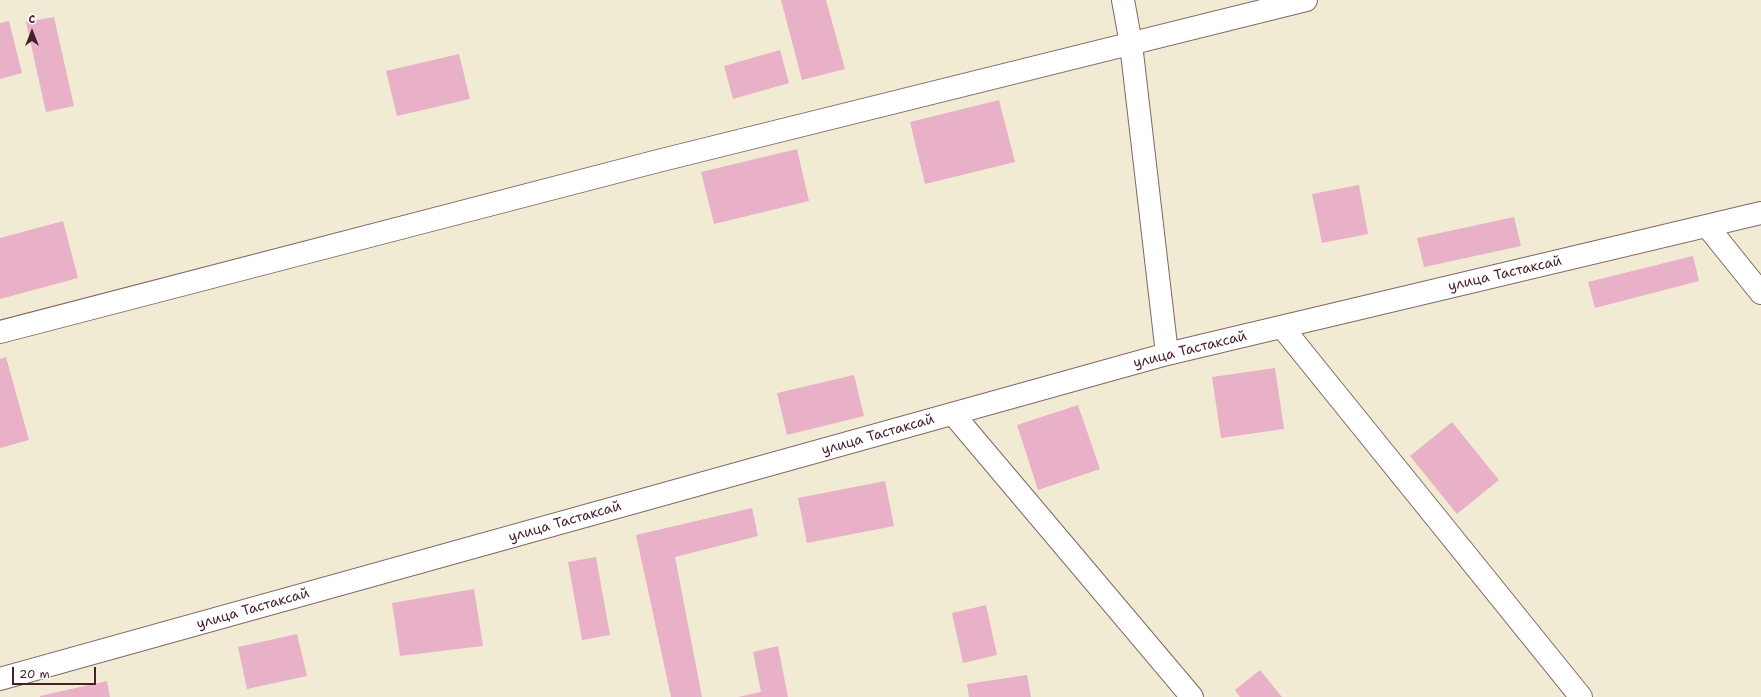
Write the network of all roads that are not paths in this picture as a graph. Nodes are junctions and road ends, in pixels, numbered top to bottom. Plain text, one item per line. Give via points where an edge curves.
1 (1123, 0) edge
2 (1306, 0) edge
3 (1131, 44) junction
4 (1761, 213) edge
5 (1707, 226) junction
6 (1761, 293) edge
7 (1282, 327) junction
8 (0, 332) edge
9 (1167, 354) junction
10 (953, 414) junction
11 (0, 679) edge
12 (1192, 697) edge
13 (1582, 697) edge

1 - 3 street
2 - 3 street
3 - 8 street via 658,161
3 - 9 street
4 - 5 street, улица Тастаксай
5 - 6 street
5 - 7 street, улица Тастаксай
7 - 9 street, улица Тастаксай
7 - 13 street
9 - 10 street, улица Тастаксай
10 - 11 street, улица Тастаксай
10 - 12 street

